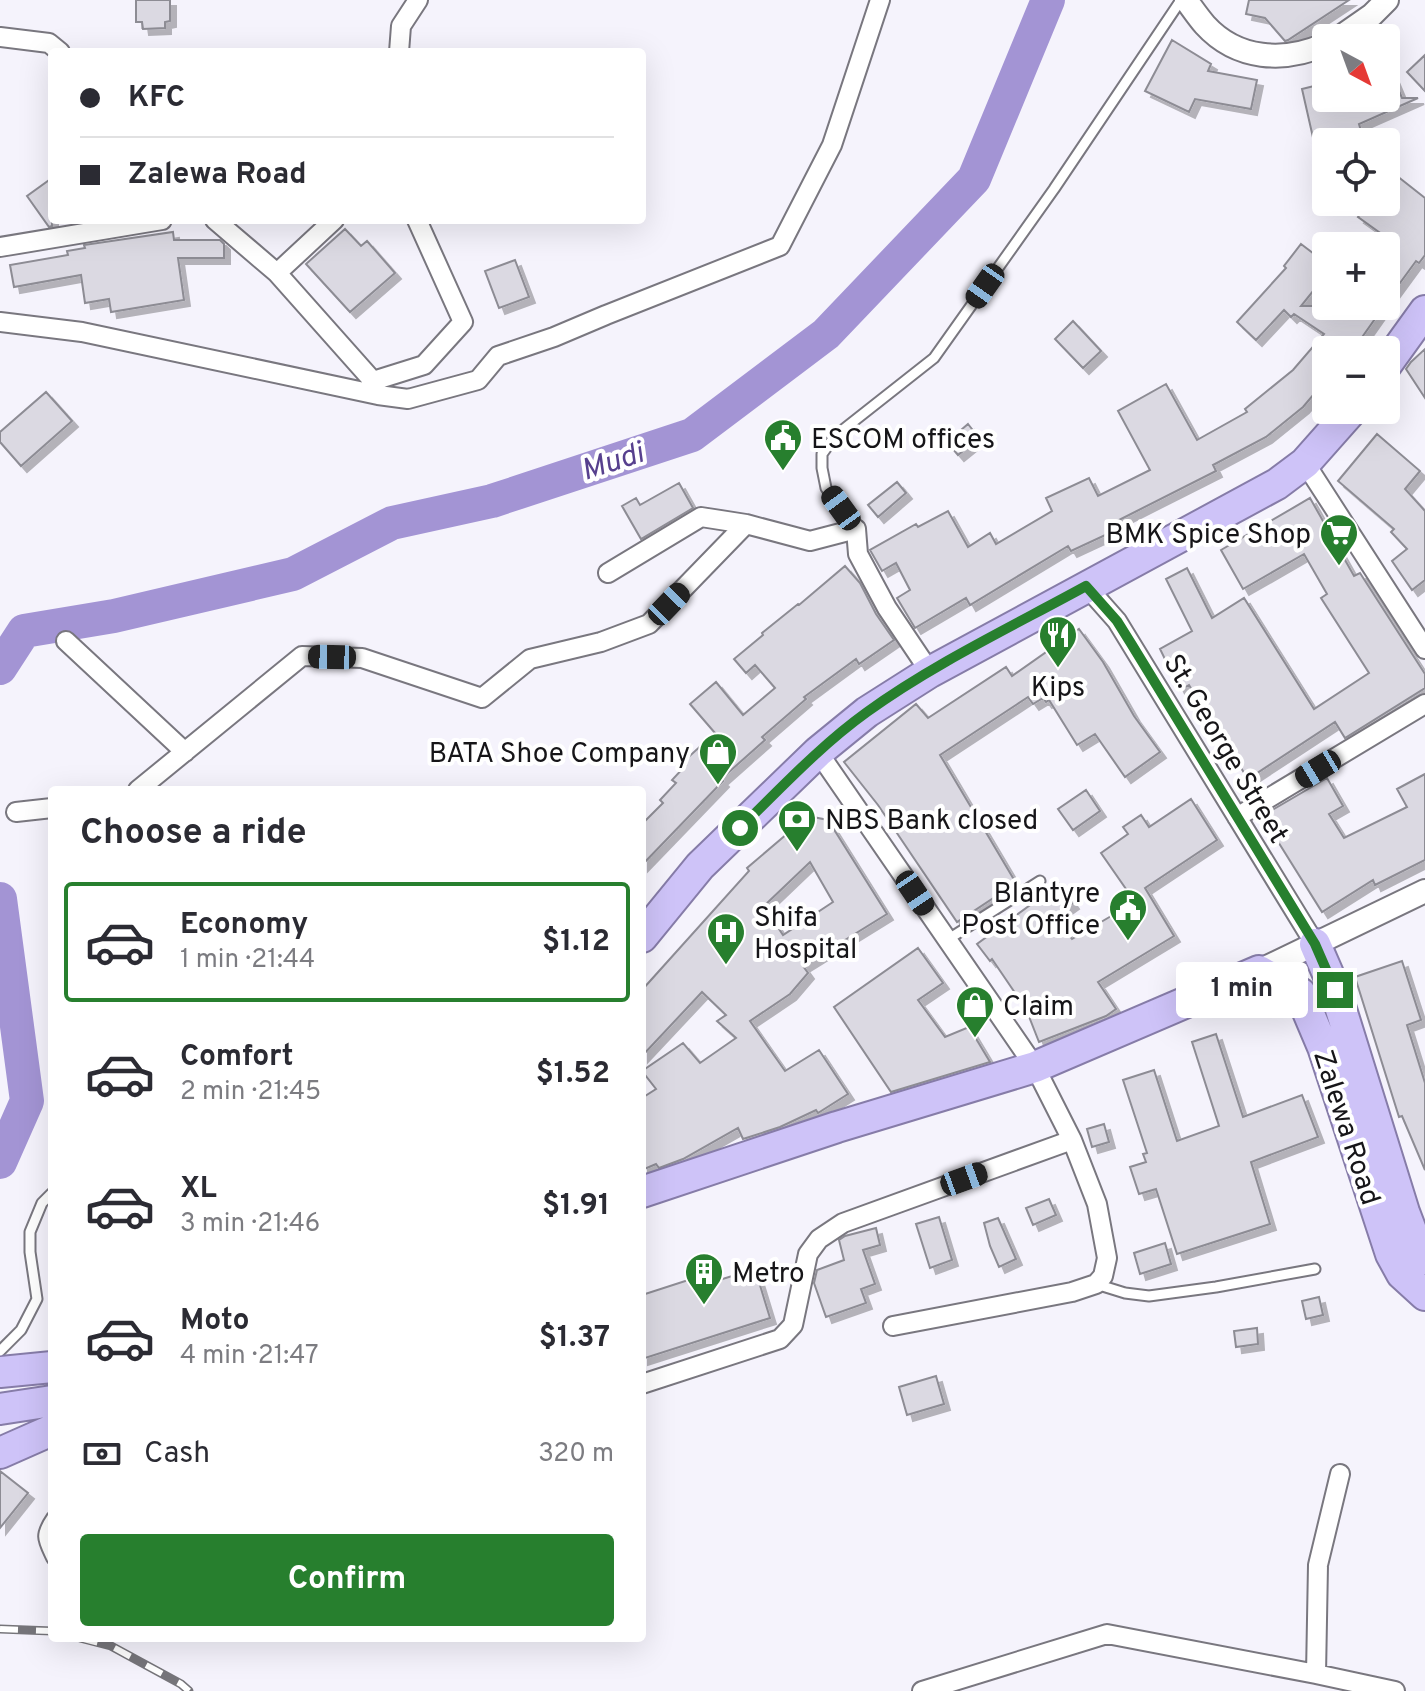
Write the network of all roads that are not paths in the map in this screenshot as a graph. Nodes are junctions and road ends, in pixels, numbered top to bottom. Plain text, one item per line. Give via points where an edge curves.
1 (418, 0) edge
2 (880, 0) edge
3 (1183, 0) edge
4 (1387, 0) edge
5 (1359, 24) edge
6 (0, 37) edge
7 (55, 48) edge
8 (399, 48) edge
9 (1312, 49) edge
10 (138, 224) edge
11 (220, 224) edge
12 (330, 224) edge
13 (419, 224) edge
14 (0, 247) edge
15 (277, 273) junction
16 (1423, 318) edge
17 (0, 322) edge
18 (1400, 347) edge
19 (1340, 424) edge
20 (1305, 463) junction
21 (746, 524) junction
22 (856, 529) junction
23 (608, 573) dead end
24 (1086, 586) junction
25 (66, 641) dead end
26 (1425, 649) edge
27 (930, 672) junction
28 (1425, 704) edge
29 (185, 752) junction
30 (818, 752) junction
31 (143, 786) edge
32 (48, 808) edge
33 (16, 812) dead end
34 (1237, 817) junction
35 (1040, 881) dead end
36 (1425, 891) edge
37 (646, 932) edge
38 (947, 940) junction
39 (1315, 944) junction
40 (1259, 971) junction
41 (1035, 1067) junction
42 (1072, 1140) junction
43 (646, 1191) edge
44 (48, 1197) edge
45 (1425, 1259) edge
46 (1315, 1269) dead end
47 (1096, 1284) junction
48 (1425, 1295) edge
49 (893, 1326) dead end
50 (0, 1351) edge
51 (48, 1367) edge
52 (0, 1372) edge
53 (646, 1383) edge
54 (48, 1402) edge
55 (0, 1409) edge
56 (48, 1432) edge
57 (0, 1453) edge
58 (1340, 1474) dead end
59 (48, 1523) edge
60 (48, 1551) edge
61 (1316, 1674) junction
62 (922, 1691) edge
63 (1395, 1691) edge

1 - 8 street via 401,26
2 - 17 street via 832,145 780,246 498,356 478,380 408,399 82,332
3 - 9 street via 1206,27 1247,53 1280,56
3 - 22 lane via 934,358 835,436 822,454 826,488
4 - 5 street
6 - 7 street
10 - 14 street
11 - 15 street
12 - 15 street
13 - 15 street via 463,322 424,365 373,381
16 - 18 highway
19 - 20 highway
20 - 24 highway via 1277,484
20 - 26 street
21 - 22 street via 810,541
21 - 23 street via 701,517
21 - 29 street via 649,624 530,659 482,698 362,658 302,656
22 - 27 street via 858,554
24 - 27 highway
24 - 34 street, St. George Street via 1117,621
25 - 29 street
27 - 30 highway via 867,712
28 - 34 street
29 - 31 street
30 - 37 highway via 700,866
30 - 38 street
32 - 33 street
34 - 39 street, St. George Street
35 - 38 lane
36 - 39 street
38 - 41 street
39 - 40 street
39 - 45 highway, Zalewa Road via 1335,990 1404,1212
40 - 41 highway
40 - 48 highway, Zalewa Road via 1300,993 1391,1254 1402,1274
41 - 42 street
41 - 43 highway
42 - 47 street via 1097,1204 1107,1258
42 - 53 street via 843,1223 808,1254 798,1310 780,1339
44 - 50 lane via 30,1232 37,1299 21,1330
46 - 47 lane via 1149,1296
47 - 49 street
51 - 52 highway
54 - 55 highway
56 - 57 highway
58 - 61 street via 1318,1565
59 - 60 lane via 43,1540
61 - 62 street via 1107,1634
61 - 63 street

